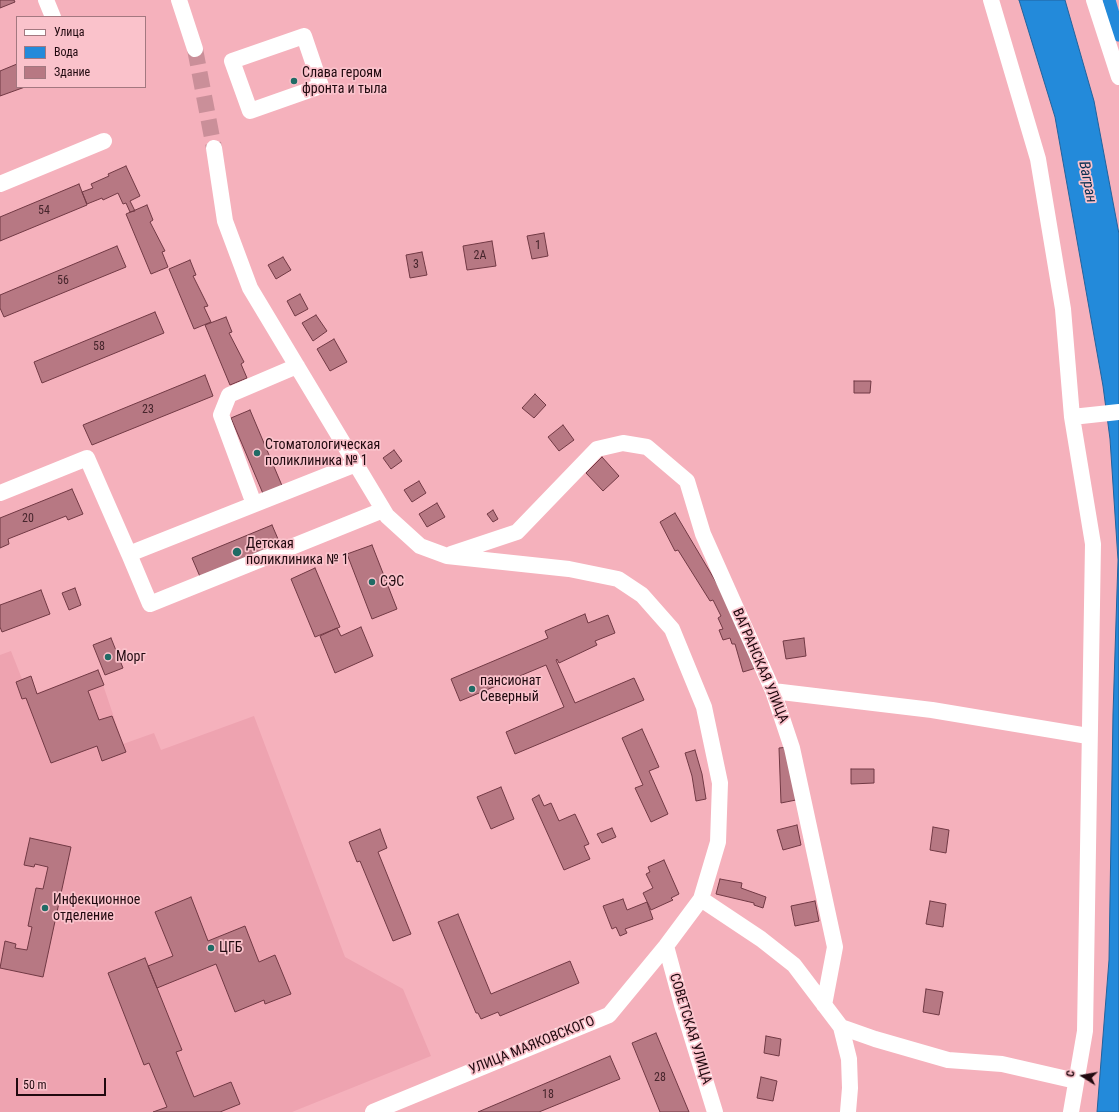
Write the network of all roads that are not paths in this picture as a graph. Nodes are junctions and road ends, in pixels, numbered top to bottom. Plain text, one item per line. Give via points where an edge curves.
1 (46, 0) edge
2 (179, 0) edge
3 (991, 0) edge
4 (1094, 0) edge
5 (53, 16) edge
6 (195, 49) tunnel mouth
7 (232, 61) joint
8 (1119, 77) edge
9 (104, 142) dead end
10 (214, 148) tunnel mouth
11 (0, 184) edge
12 (297, 366) junction
13 (1119, 412) edge
14 (1079, 416) junction
15 (356, 464) junction
16 (0, 493) edge
17 (254, 504) junction
18 (383, 510) junction
19 (129, 554) junction
20 (447, 556) junction
21 (773, 691) junction
22 (1088, 736) junction
23 (701, 899) junction
24 (666, 946) junction
25 (824, 1005) junction
26 (841, 1027) junction
27 (1076, 1081) junction
28 (373, 1112) edge
29 (715, 1112) edge
30 (848, 1112) edge
31 (1072, 1112) edge

1 - 5 street
2 - 6 street
3 - 14 street via 1038,159
4 - 8 street
7 - 7 street via 304,36 321,86 250,111
9 - 11 street
10 - 12 street via 225,221 250,288
12 - 15 street
12 - 17 street via 229,395 221,414
13 - 14 street
14 - 22 street via 1092,544
15 - 17 street
15 - 18 street
16 - 19 street via 87,458
17 - 19 street
18 - 19 street via 150,604
18 - 20 street via 420,546
20 - 21 street, ВАГРАНСКАЯ УЛИЦА via 517,532 597,449 623,443 647,447 687,480 703,534
20 - 23 street via 569,569 618,579 642,595 672,629 704,708 720,784 718,842
21 - 22 street via 932,710
21 - 25 street, ВАГРАНСКАЯ УЛИЦА via 792,748 835,947
22 - 27 street via 1085,1031
23 - 24 street, УЛИЦА МАЯКОВСКОГО
23 - 25 street via 761,939 794,965
24 - 28 street, УЛИЦА МАЯКОВСКОГО via 609,1015
24 - 29 street, СОВЕТСКАЯ УЛИЦА
25 - 26 street
26 - 27 street via 948,1060 1002,1064
26 - 30 street via 849,1059
27 - 31 street

